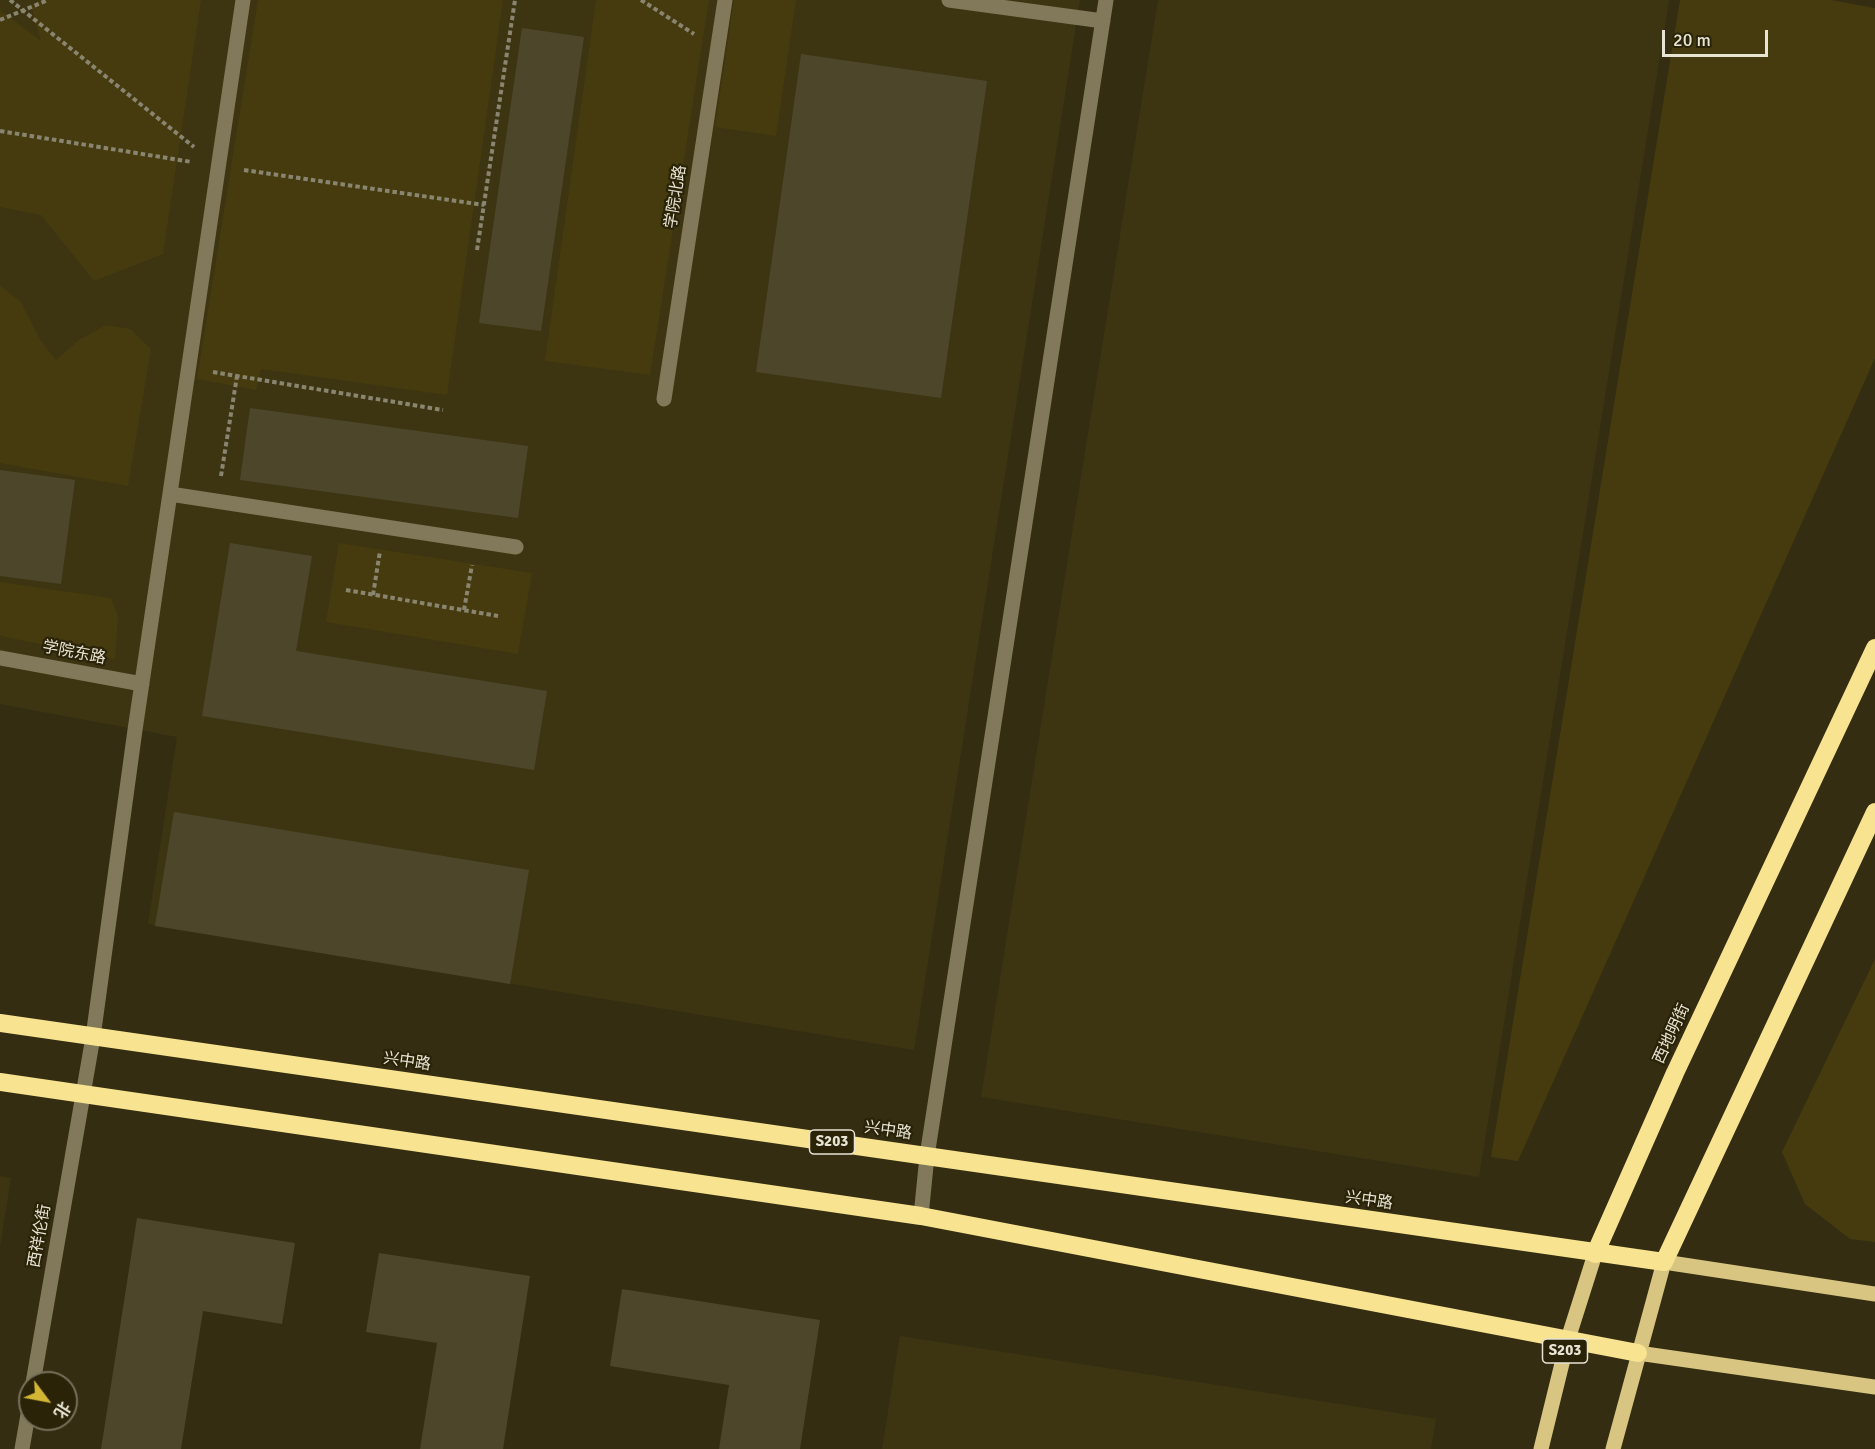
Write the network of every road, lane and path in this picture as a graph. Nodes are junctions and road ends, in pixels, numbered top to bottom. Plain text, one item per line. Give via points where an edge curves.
1 (10, 0) edge
2 (48, 0) edge
3 (243, 0) edge
4 (516, 0) edge
5 (641, 0) edge
6 (725, 0) edge
7 (950, 0) edge
8 (1106, 0) edge
9 (23, 10) junction
10 (0, 20) edge
11 (1103, 21) junction
12 (717, 50) junction
13 (218, 166) junction
14 (477, 250) dead end
15 (189, 368) junction
16 (237, 376) junction
17 (664, 399) dead end
18 (443, 410) dead end
19 (170, 494) junction
20 (217, 502) junction
21 (384, 527) junction
22 (476, 541) junction
23 (516, 547) dead end
24 (346, 590) dead end
25 (373, 595) junction
26 (464, 610) junction
27 (498, 616) dead end
28 (1875, 648) edge
29 (0, 658) edge
30 (142, 684) junction
31 (1875, 812) edge
32 (0, 1023) edge
33 (93, 1037) junction
34 (0, 1082) edge
35 (83, 1094) junction
36 (927, 1156) junction
37 (921, 1216) junction
38 (1594, 1254) junction
39 (1664, 1262) junction
40 (1875, 1294) edge
41 (1568, 1339) junction
42 (1638, 1353) junction
43 (35, 1371) edge
44 (1875, 1387) edge
45 (25, 1431) edge
46 (22, 1449) edge
47 (1541, 1449) edge
48 (1613, 1449) edge

1 - 9 path
2 - 9 path
3 - 13 street, 西祥伦街
4 - 14 path
5 - 12 path
6 - 12 street, 学院北路
7 - 11 street
8 - 11 street
9 - 10 path
9 - 13 path
11 - 36 street
12 - 17 street, 学院北路
13 - 15 street, 西祥伦街
15 - 16 path
15 - 19 street, 西祥伦街
16 - 18 path
16 - 20 path
19 - 20 street
19 - 30 street, 西祥伦街
20 - 21 street
21 - 22 street
21 - 25 path
22 - 23 street
22 - 26 path
24 - 25 path
25 - 26 path
26 - 27 path
28 - 38 highway, 西地明街
29 - 30 street, 学院东路
30 - 33 street, 西祥伦街
31 - 39 highway
32 - 33 highway, 兴中路 / S203
33 - 35 street, 西祥伦街
33 - 36 highway, 兴中路 / S203
34 - 35 highway, S203
35 - 37 highway, S203
35 - 43 street, 西祥伦街
36 - 37 street
36 - 38 highway, 兴中路 / S203
37 - 41 highway, S203
38 - 39 highway, 兴中路 / S203
38 - 41 main road, 西地明街 / S203
39 - 40 main road
39 - 42 main road
41 - 42 highway, S203
41 - 47 main road, 西地明街 / S203
42 - 44 main road
42 - 48 main road
45 - 46 street

